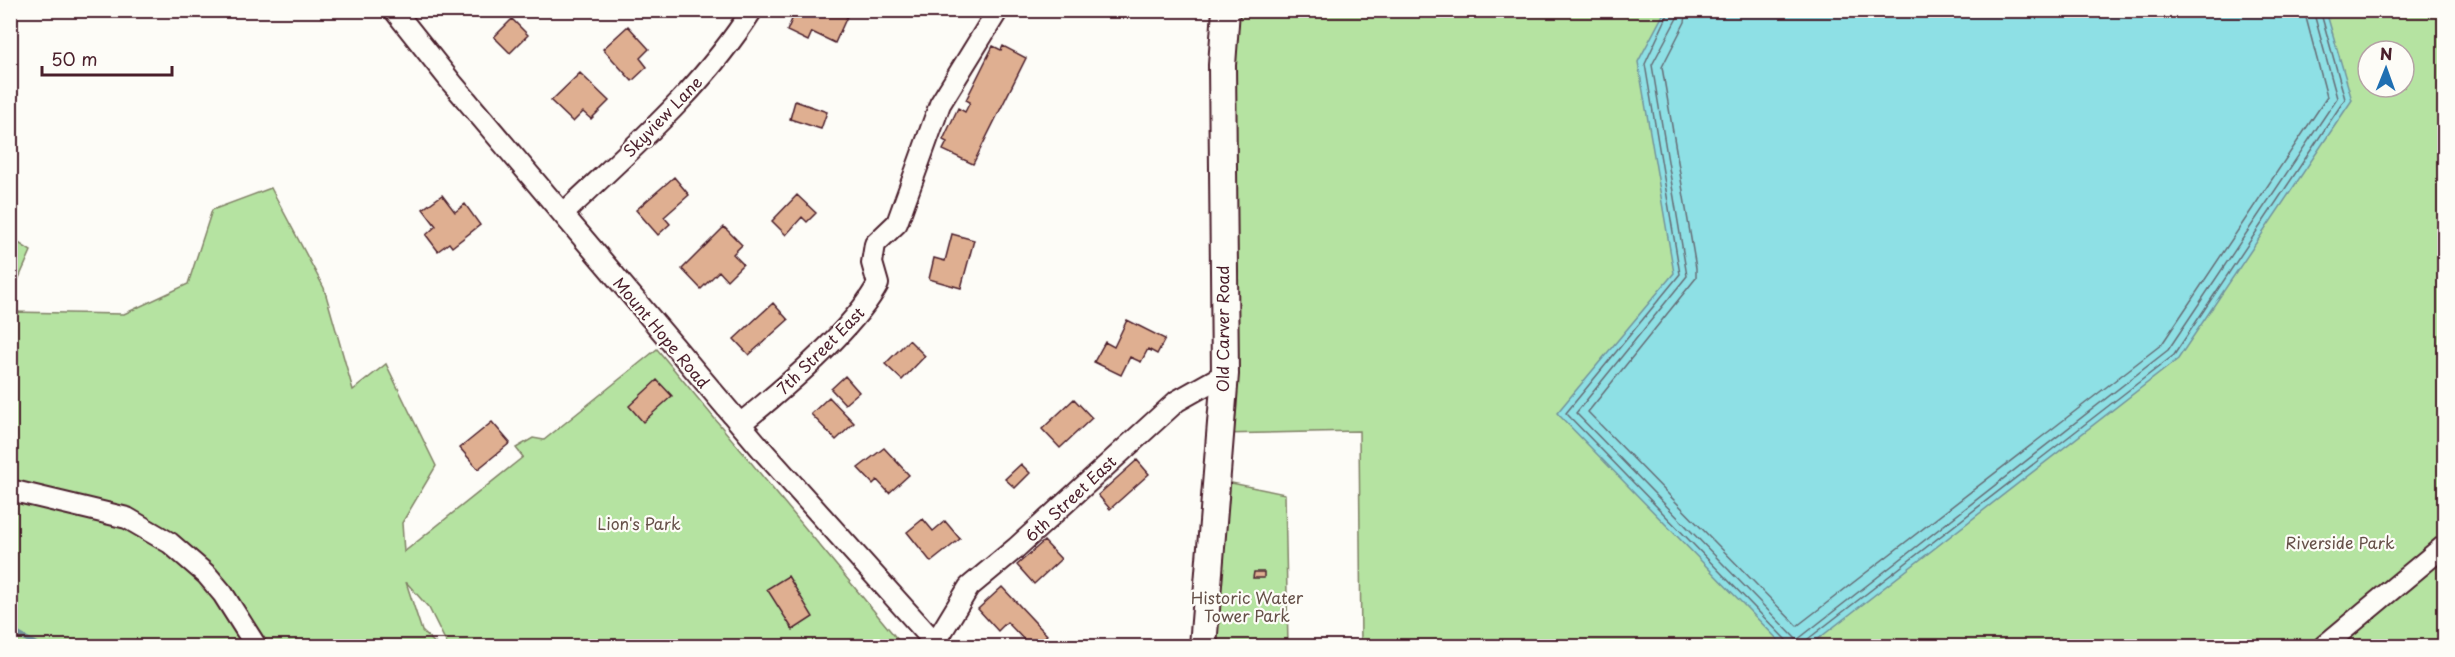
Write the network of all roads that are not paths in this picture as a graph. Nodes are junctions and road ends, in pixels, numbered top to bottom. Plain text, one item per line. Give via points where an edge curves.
1 (394, 10) edge
2 (752, 10) edge
3 (998, 10) edge
4 (1226, 10) edge
5 (563, 214) junction
6 (1225, 374) junction
7 (740, 424) junction
8 (10, 490) edge
9 (2445, 546) edge
10 (936, 645) edge
11 (256, 646) edge
12 (1203, 646) edge
13 (2324, 646) edge

1 - 5 street, Mount Hope Road
2 - 5 street, Skyview Lane via 733,40 657,124
3 - 7 street, 7th Street East via 940,104 897,223 875,244 872,263 878,284 871,298 849,324
4 - 6 street, Old Carver Road via 1222,64
5 - 7 street, Mount Hope Road
6 - 10 street, 6th Street East via 1177,401 969,587
6 - 12 street, Old Carver Road
7 - 10 street, Mount Hope Road
8 - 11 street via 127,518 170,543 223,594
9 - 13 street

